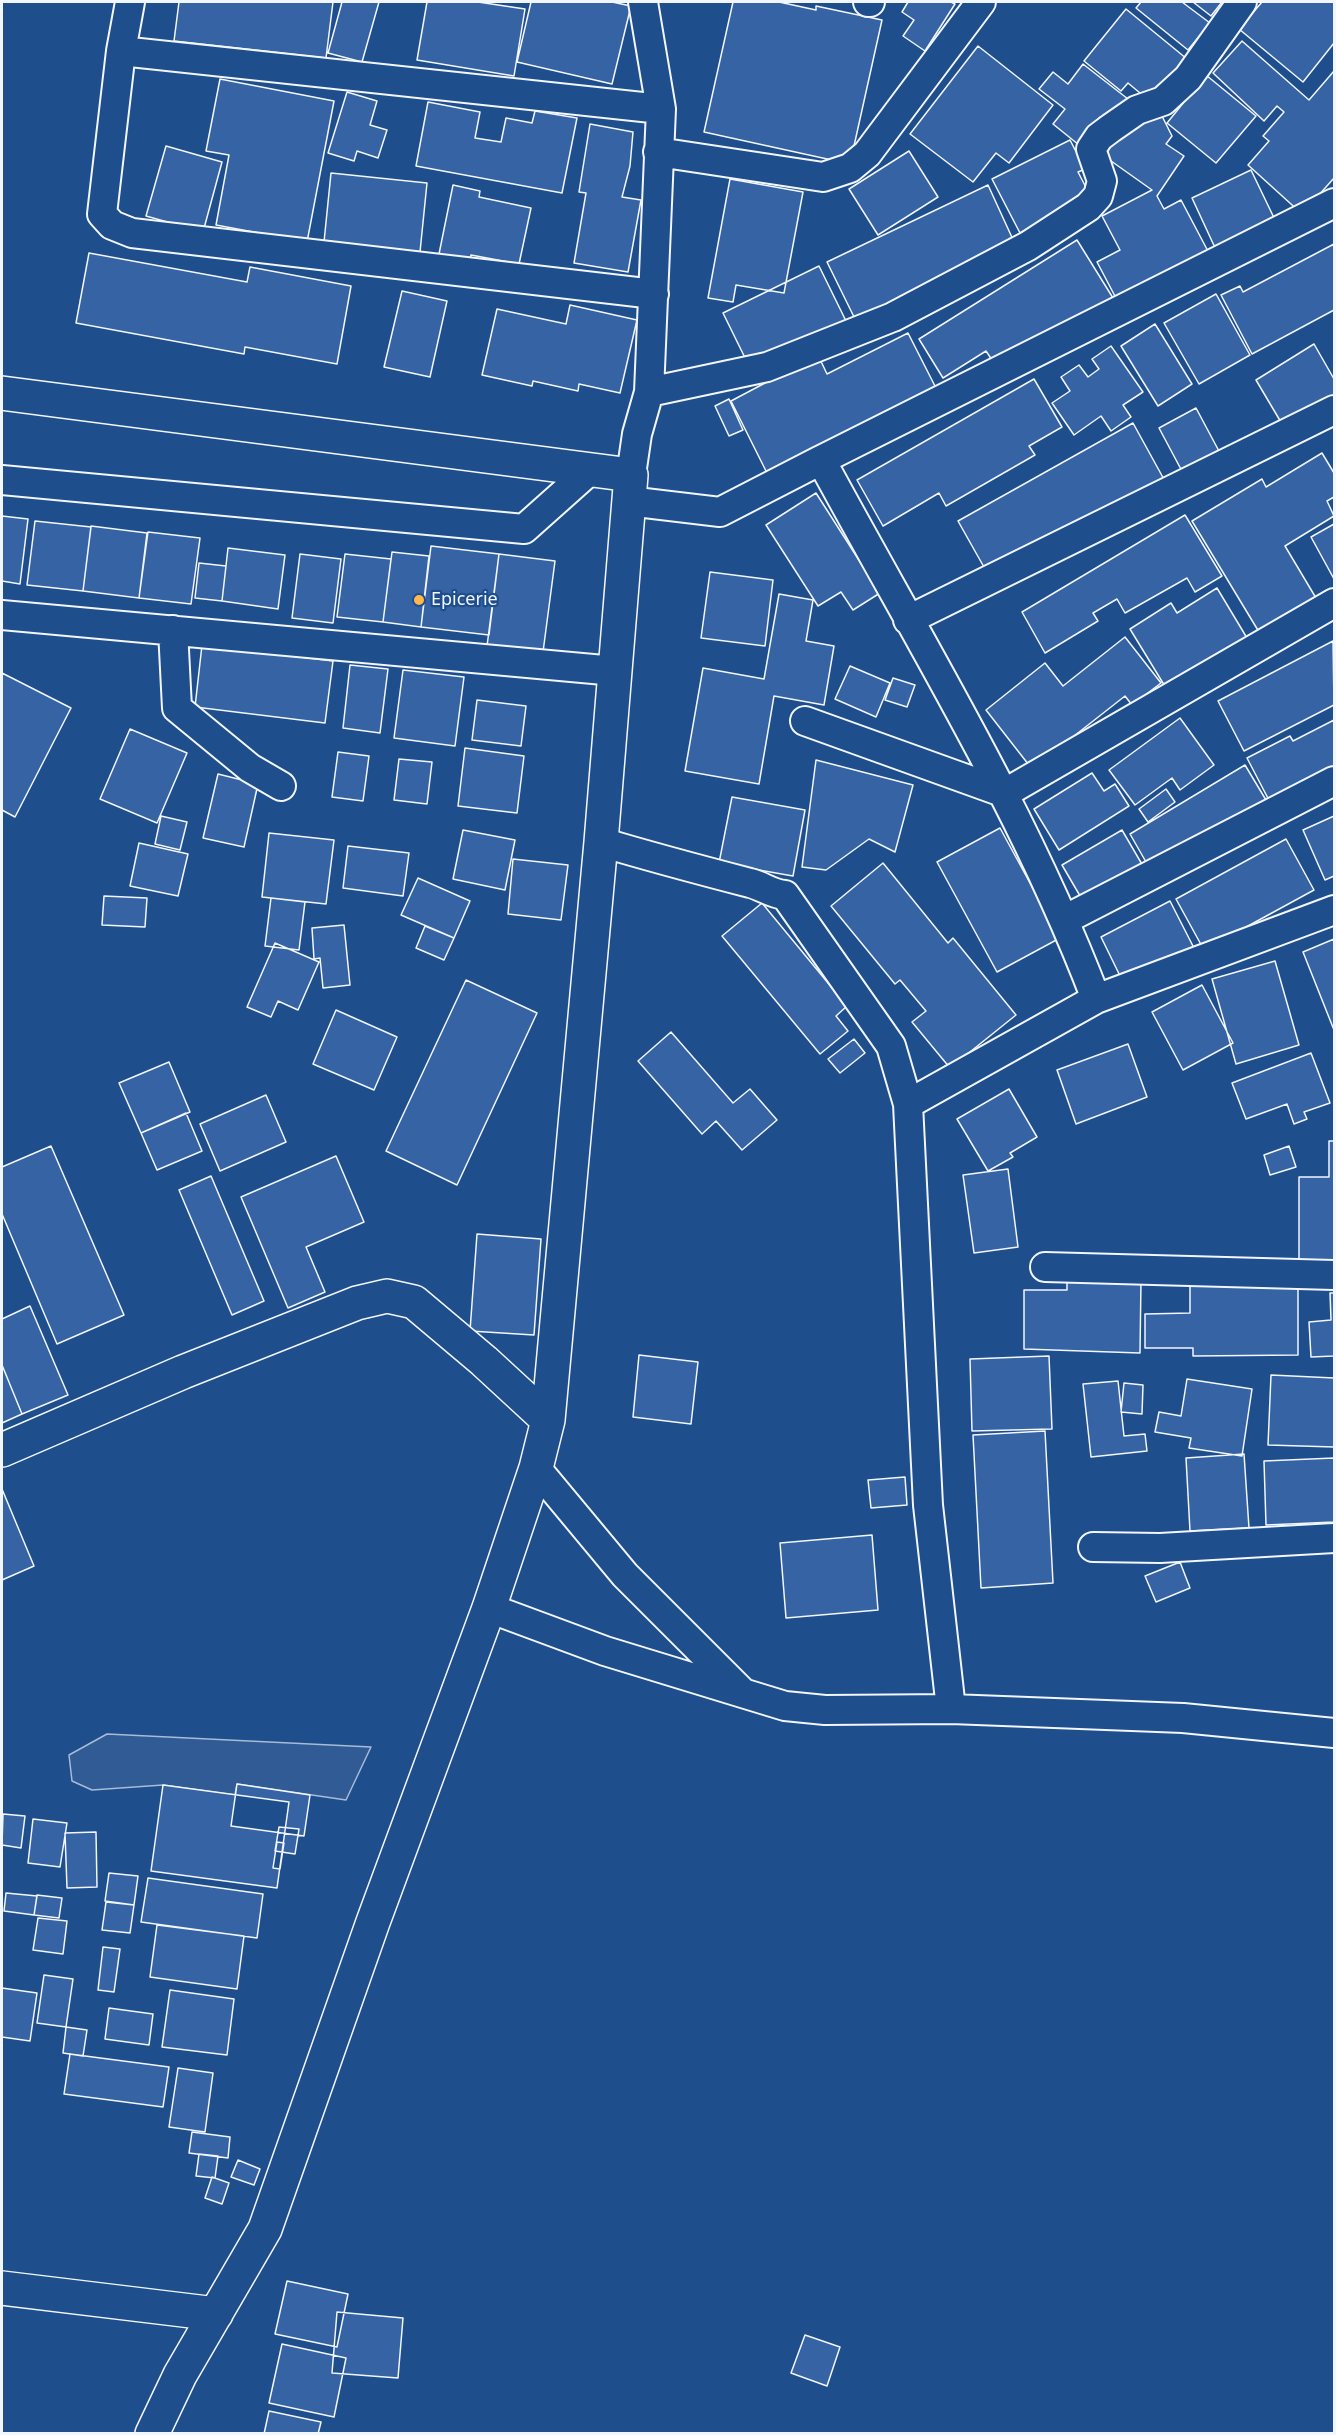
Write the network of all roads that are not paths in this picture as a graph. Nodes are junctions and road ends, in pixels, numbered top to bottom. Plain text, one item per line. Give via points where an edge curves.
1 (130, 2) edge
2 (644, 2) edge
3 (981, 2) edge
4 (1242, 2) edge
5 (121, 51) junction
6 (661, 109) junction
7 (658, 152) junction
8 (1335, 203) edge
9 (654, 294) junction
10 (649, 392) junction
11 (2, 393) edge
12 (1335, 410) edge
13 (821, 460) junction
14 (589, 471) junction
15 (2, 480) edge
16 (629, 488) junction
17 (1335, 603) edge
18 (2, 615) edge
19 (908, 620) junction
20 (173, 630) junction
21 (615, 671) junction
22 (806, 721) dead end
23 (1335, 781) edge
24 (281, 786) dead end
25 (1005, 793) junction
26 (601, 842) junction
27 (1335, 910) edge
28 (1066, 919) junction
29 (1096, 999) junction
30 (908, 1104) junction
31 (1045, 1267) dead end
32 (1335, 1275) edge
33 (548, 1420) junction
34 (2, 1450) edge
35 (536, 1468) junction
36 (1335, 1538) edge
37 (1094, 1547) dead end
38 (489, 1608) junction
39 (743, 1694) junction
40 (951, 1709) junction
41 (1335, 1733) edge
42 (2, 2288) edge
43 (216, 2314) junction
44 (152, 2433) edge

1 - 5 street
2 - 6 street
3 - 7 street via 867,154 850,168 823,177
4 - 10 street via 1188,78 1163,101 1137,110 1099,137 1091,149 1102,181 1098,196 1088,207 1028,246 893,317 767,367
5 - 6 street
5 - 9 street via 102,214 112,225 132,233 168,238
6 - 7 street
7 - 9 street
8 - 13 street
9 - 10 street
10 - 16 street via 637,434
11 - 14 street
12 - 19 street
13 - 16 street via 720,512
13 - 19 street
14 - 15 street via 524,529
14 - 16 street
16 - 21 street
17 - 25 street
18 - 20 street
19 - 25 street
20 - 21 street
20 - 24 street via 177,708 250,768
21 - 26 street
22 - 25 street
23 - 28 street
25 - 28 street
26 - 30 street via 753,883 772,894 785,896 891,1046
26 - 33 street
27 - 29 street
28 - 29 street
29 - 30 street
30 - 40 street via 928,1505
31 - 32 street
33 - 34 street via 414,1302 387,1296 335,1311
33 - 35 street
35 - 38 street
35 - 39 street via 625,1575
36 - 37 street via 1160,1548
38 - 39 street via 605,1651
38 - 43 street via 265,2229
39 - 40 street via 785,1706 815,1709
40 - 41 street via 1183,1718
42 - 43 street
43 - 44 street

